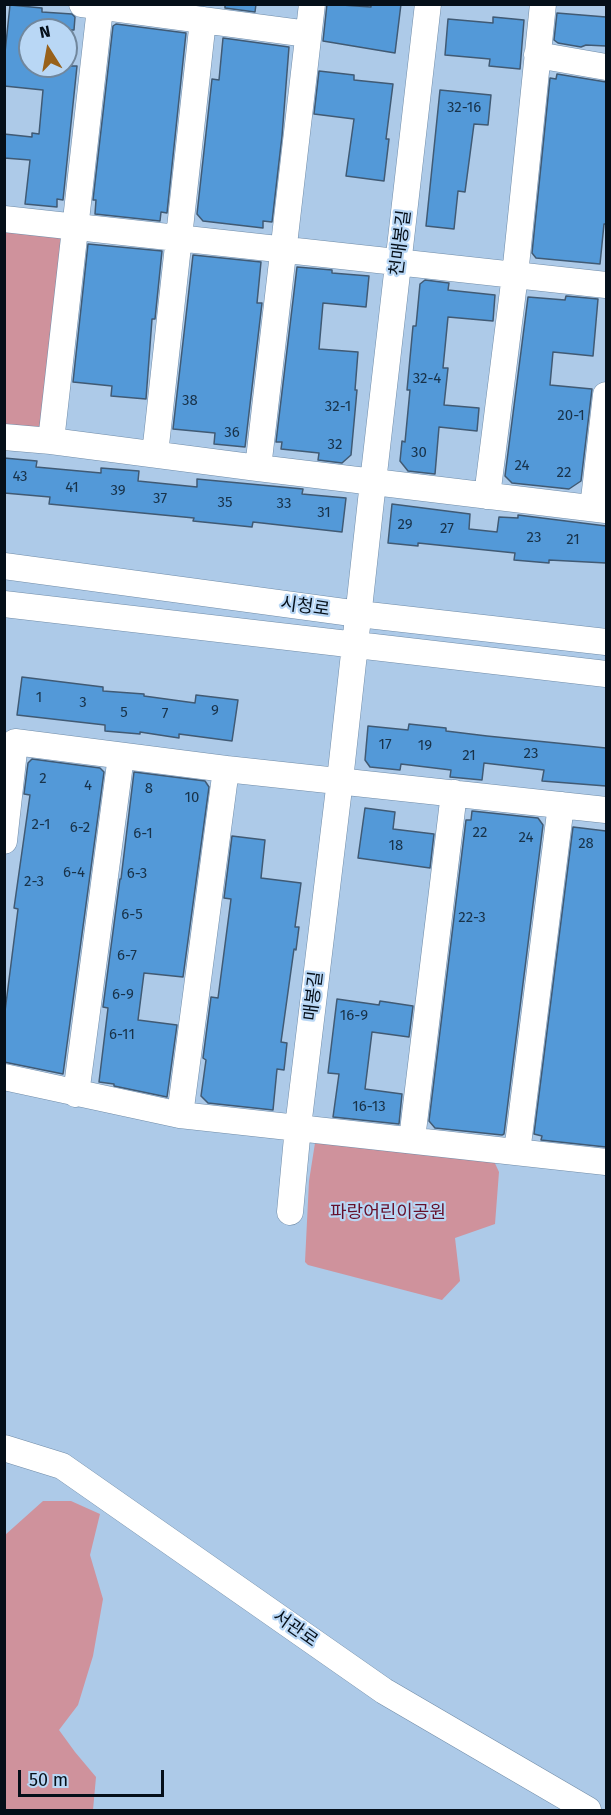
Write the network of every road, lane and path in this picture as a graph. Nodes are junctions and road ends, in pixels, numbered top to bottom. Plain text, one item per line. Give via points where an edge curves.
1 (312, 4) edge
2 (428, 4) edge
3 (543, 4) edge
4 (91, 6) edge
5 (203, 20) junction
6 (308, 34) junction
7 (537, 55) junction
8 (606, 67) edge
9 (4, 219) edge
10 (74, 227) junction
11 (180, 239) junction
12 (284, 249) junction
13 (399, 264) junction
14 (515, 275) junction
15 (606, 285) edge
16 (606, 394) edge
17 (4, 437) edge
18 (51, 441) junction
19 (155, 454) junction
20 (258, 468) junction
21 (373, 482) junction
22 (487, 496) junction
23 (600, 509) edge
24 (4, 566) edge
25 (4, 604) edge
26 (359, 614) junction
27 (606, 642) edge
28 (356, 645) junction
29 (606, 674) edge
30 (121, 756) junction
31 (226, 769) junction
32 (340, 780) junction
33 (454, 793) junction
34 (561, 805) junction
35 (606, 810) edge
36 (4, 841) edge
37 (4, 1077) edge
38 (76, 1094) junction
39 (180, 1115) junction
40 (298, 1127) junction
41 (412, 1139) junction
42 (517, 1152) junction
43 (606, 1162) edge
44 (290, 1212) dead end
45 (4, 1448) edge
46 (588, 1810) edge

1 - 6 street
2 - 13 street, 천매봉길
3 - 7 street
4 - 5 street
4 - 10 street
5 - 6 street
5 - 11 street
6 - 12 street
7 - 8 street
7 - 14 street
9 - 10 street
10 - 11 street
10 - 18 street
11 - 12 street
11 - 19 street
12 - 13 street
12 - 20 street
13 - 14 street
13 - 21 street, 천매봉길
14 - 15 street
14 - 22 street
16 - 23 street
17 - 18 street
18 - 19 street
19 - 20 street
20 - 21 street
21 - 22 street
21 - 26 street, 천매봉길
22 - 23 street
24 - 26 street, 시청로
25 - 28 street, 시청로
26 - 27 street, 시청로
26 - 28 street, 천매봉길
28 - 29 street, 시청로
28 - 32 street, 매봉길
30 - 31 street
30 - 36 street via 15,742
30 - 38 street
31 - 32 street
31 - 39 street
32 - 33 street
32 - 40 street, 매봉길
33 - 34 street
33 - 41 street
34 - 35 street
34 - 42 street
37 - 38 street
38 - 39 street
39 - 40 street
40 - 41 street
40 - 44 street, 매봉길
41 - 42 street
42 - 43 street
45 - 46 street, 서관로 via 62,1466 384,1691

